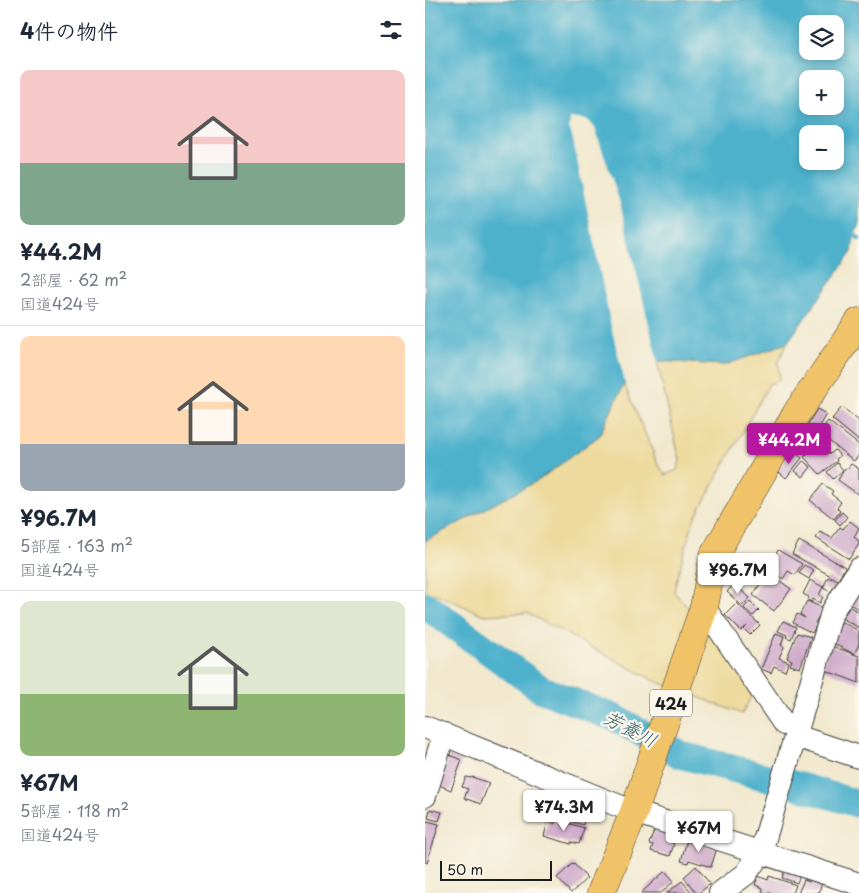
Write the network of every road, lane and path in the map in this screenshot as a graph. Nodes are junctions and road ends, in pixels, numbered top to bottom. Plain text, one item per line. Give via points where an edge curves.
1 (859, 322) edge
2 (859, 569) edge
3 (704, 607) junction
4 (790, 730) junction
5 (434, 731) edge
6 (859, 757) edge
7 (425, 796) edge
8 (635, 806) junction
9 (764, 844) junction
10 (859, 884) edge
11 (601, 893) edge
12 (720, 893) edge

1 - 3 highway, 424 via 798,411 714,555
2 - 4 street via 832,612
3 - 4 street
3 - 8 highway, 424
4 - 6 street
4 - 9 street
5 - 7 street
5 - 8 street
8 - 9 street
8 - 11 highway, 424
9 - 10 street
9 - 12 street via 746,874

